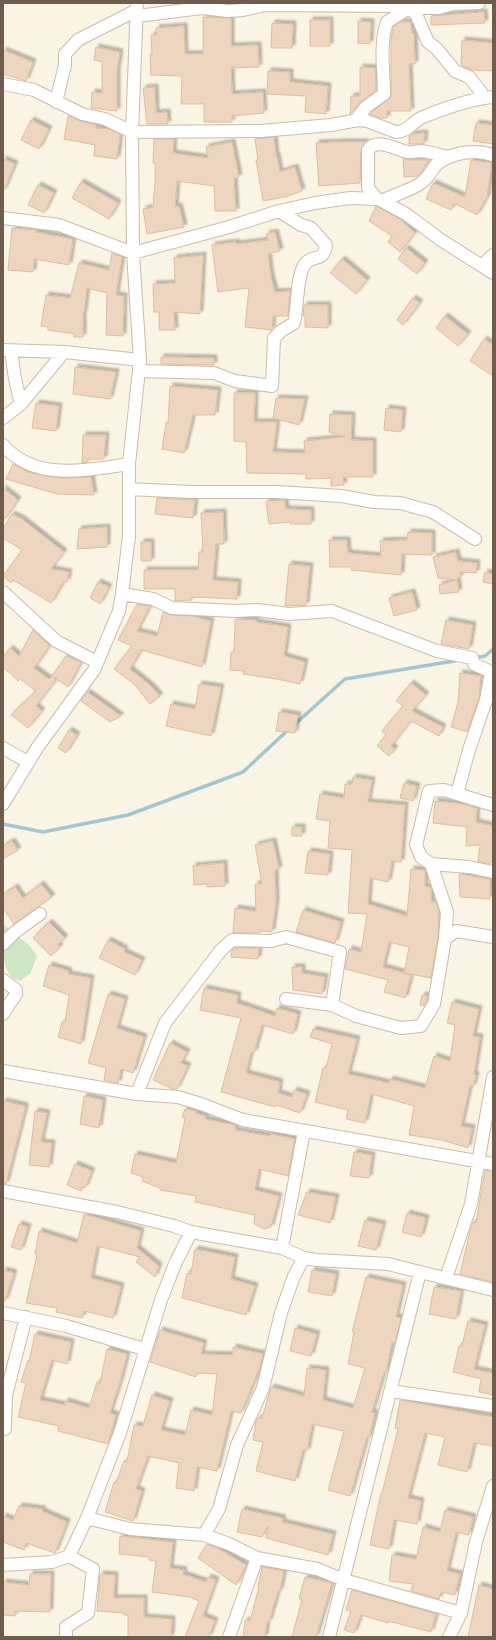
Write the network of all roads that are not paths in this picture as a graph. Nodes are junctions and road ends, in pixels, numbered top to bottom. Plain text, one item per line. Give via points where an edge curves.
1 (479, 3) edge
2 (265, 4) edge
3 (376, 5) edge
4 (410, 8) junction
5 (137, 10) edge
6 (3, 84) edge
7 (487, 97) edge
8 (56, 102) junction
9 (355, 121) junction
10 (132, 132) junction
11 (396, 132) junction
12 (422, 151) junction
13 (493, 155) edge
14 (449, 157) junction
15 (380, 200) junction
16 (279, 211) junction
17 (3, 218) edge
18 (133, 253) junction
19 (493, 255) edge
20 (483, 265) junction
21 (493, 273) edge
22 (7, 350) edge
23 (64, 352) junction
24 (139, 365) junction
25 (22, 404) junction
26 (3, 418) edge
27 (3, 445) edge
28 (129, 464) junction
29 (129, 489) junction
30 (475, 539) dead end
31 (3, 592) edge
32 (122, 594) junction
33 (97, 662) junction
34 (489, 696) edge
35 (3, 748) edge
36 (28, 762) junction
37 (457, 794) junction
38 (3, 804) edge
39 (493, 805) edge
40 (431, 864) junction
41 (493, 872) edge
42 (40, 914) dead end
43 (493, 937) edge
44 (445, 939) junction
45 (3, 944) edge
46 (3, 980) edge
47 (286, 999) dead end
48 (332, 1005) junction
49 (3, 1014) edge
50 (3, 1071) edge
51 (493, 1077) edge
52 (137, 1094) junction
53 (491, 1104) edge
54 (304, 1131) junction
55 (478, 1162) junction
56 (493, 1164) edge
57 (3, 1191) edge
58 (191, 1232) junction
59 (282, 1248) junction
60 (304, 1258) junction
61 (420, 1272) junction
62 (446, 1278) junction
63 (493, 1290) edge
64 (3, 1313) edge
65 (26, 1317) junction
66 (144, 1349) junction
67 (391, 1391) junction
68 (493, 1406) edge
69 (5, 1429) dead end
70 (493, 1486) edge
71 (87, 1518) junction
72 (204, 1536) junction
73 (69, 1556) junction
74 (257, 1558) junction
75 (3, 1565) edge
76 (344, 1580) junction
77 (461, 1613) junction
78 (66, 1637) edge
79 (229, 1637) edge
80 (329, 1637) edge
81 (449, 1637) edge

1 - 4 street via 453,4 439,8
2 - 3 street
2 - 5 street via 228,11 202,8
3 - 4 street
4 - 7 street via 416,14 428,42 455,70 469,77
4 - 9 street via 387,22 383,43 384,94 366,108
5 - 8 street via 78,40 65,54 65,65
5 - 10 street
6 - 8 street via 34,90
7 - 11 street via 421,118 401,132
8 - 10 street via 82,114 105,119
9 - 10 street via 261,131
9 - 11 street via 367,121
10 - 18 street
11 - 12 street via 409,147
12 - 14 street
12 - 15 street via 408,152 376,144 371,146 368,150 368,188
13 - 14 street via 474,151
14 - 15 street via 436,165 432,174 422,182 409,190
15 - 16 street via 350,198
15 - 20 street via 406,214 441,240
16 - 18 street
16 - 24 street via 301,225 311,228 326,244 325,251 318,258 304,264 298,286 294,323 274,338 272,386 235,381 214,373
17 - 18 street via 59,225
18 - 24 street
19 - 20 street
20 - 21 street
22 - 23 street
22 - 25 street
23 - 24 street
23 - 25 street
24 - 28 street
25 - 26 street
27 - 28 street via 11,454 26,463 56,472
28 - 29 street
29 - 30 street via 277,492 400,503 433,512
29 - 32 street via 129,536
31 - 33 street via 56,642
32 - 33 street via 119,611
32 - 34 street via 153,599 172,608 257,610 289,614 332,611 436,651 472,658 474,664 491,672
33 - 36 street via 94,670
34 - 37 street via 469,750
35 - 36 street
36 - 38 street
37 - 39 street
37 - 40 street via 444,790 429,791 416,844 421,857
40 - 41 street
40 - 44 street via 447,912
42 - 45 street
43 - 44 street via 456,931
44 - 48 street via 434,1004 421,1026 401,1028 356,1016
46 - 49 street via 16,990
47 - 48 street
48 - 52 street via 340,952 286,937 271,941 232,940 221,950 165,1023
50 - 52 street
51 - 53 street
52 - 54 street via 178,1097 242,1120
53 - 55 street
54 - 55 street
54 - 59 street
55 - 56 street
55 - 62 street via 471,1204
57 - 58 street via 117,1212
58 - 59 street
58 - 66 street via 175,1264
59 - 60 street
60 - 61 street via 388,1264
60 - 72 street via 294,1276 281,1313 263,1388 238,1445 219,1509
61 - 62 street
61 - 67 street
62 - 63 street
64 - 65 street
65 - 66 street
65 - 69 street via 6,1395
66 - 71 street via 120,1433
67 - 68 street
67 - 76 street via 359,1510
70 - 77 street via 476,1542
71 - 72 street via 130,1529
71 - 73 street
72 - 74 street via 229,1544
73 - 75 street via 52,1562
73 - 78 street via 93,1569 88,1613 66,1627
74 - 76 street via 317,1569
74 - 79 street
76 - 77 street
76 - 80 street
77 - 81 street

